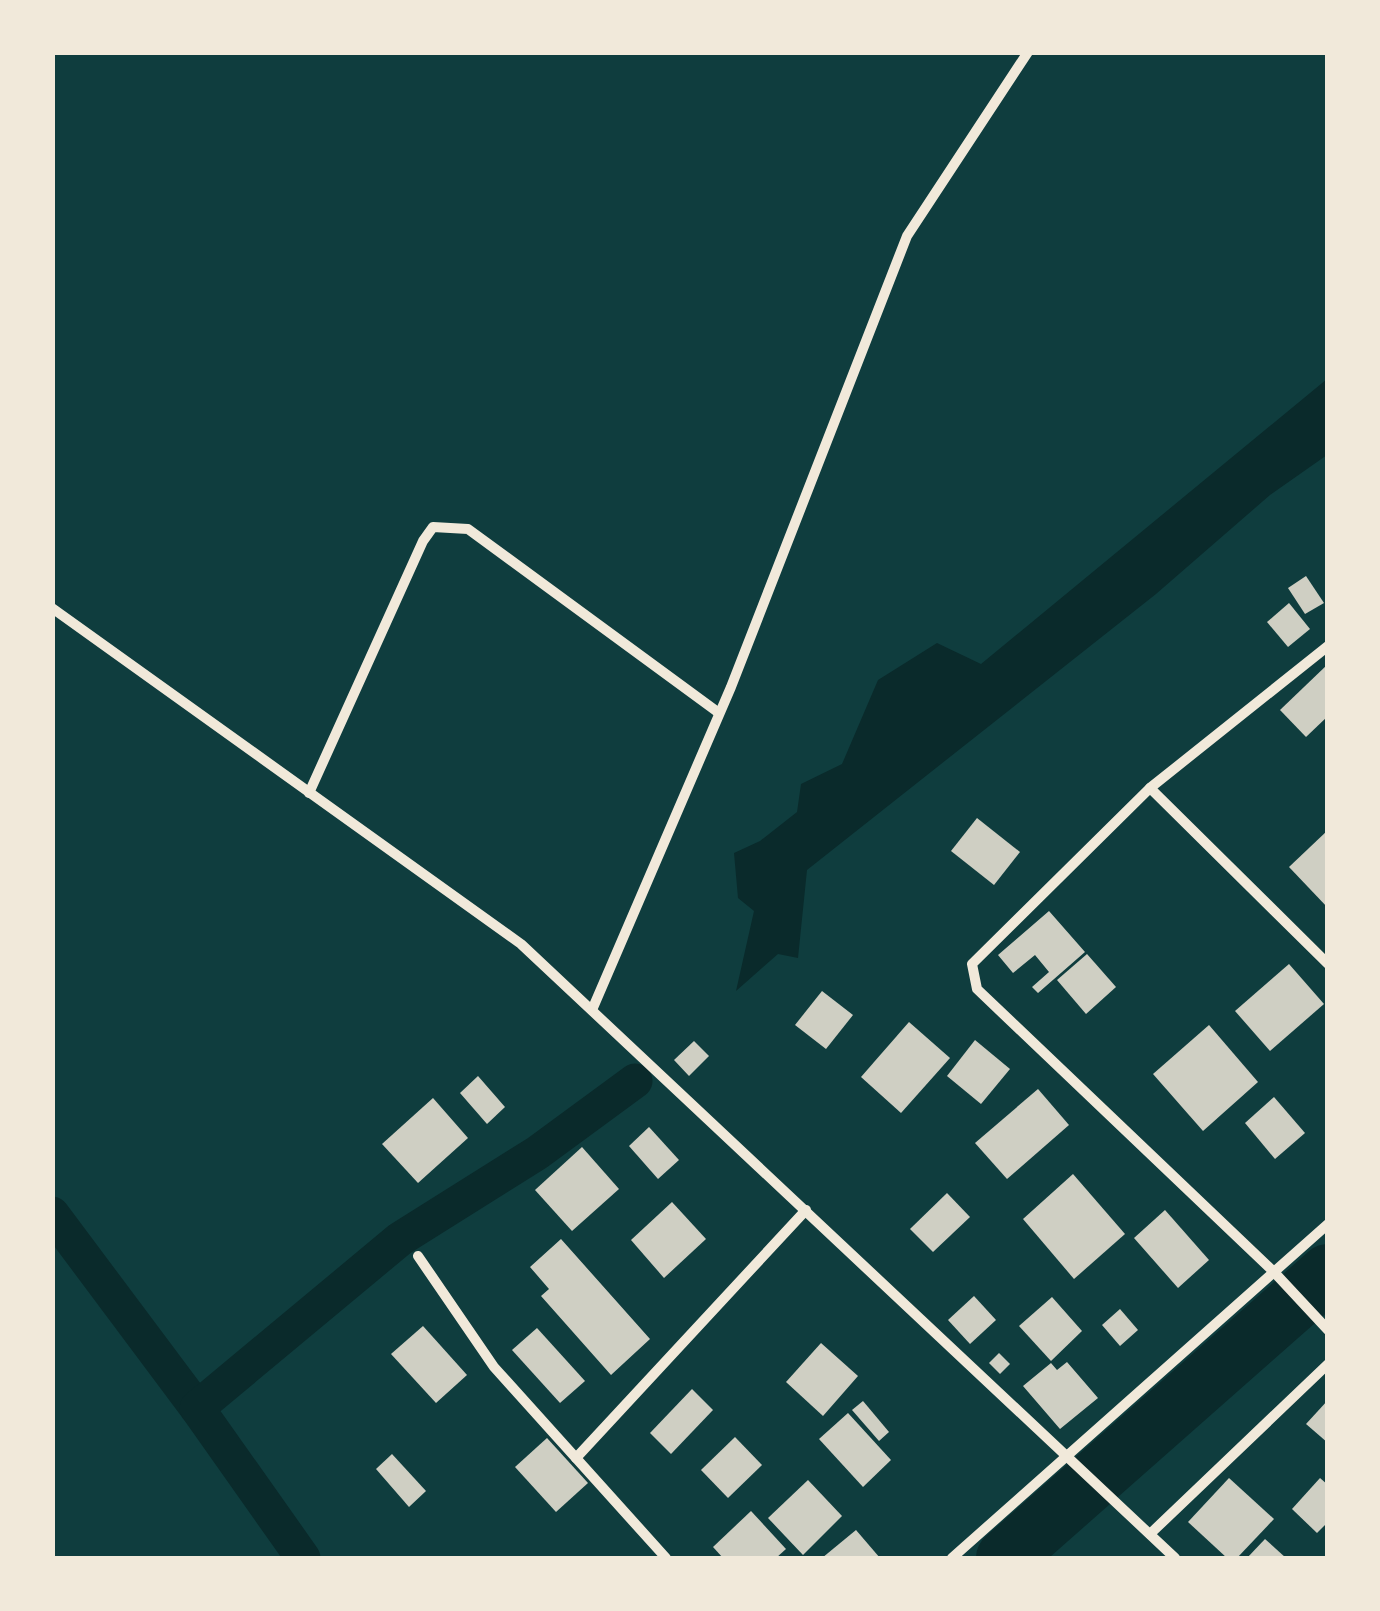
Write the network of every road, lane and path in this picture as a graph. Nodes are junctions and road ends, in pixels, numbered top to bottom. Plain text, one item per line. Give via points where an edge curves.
1 (1028, 52) edge
2 (52, 608) edge
3 (1328, 646) edge
4 (719, 713) junction
5 (1150, 788) junction
6 (310, 793) junction
7 (1328, 964) edge
8 (592, 1010) junction
9 (806, 1210) junction
10 (1328, 1224) edge
11 (418, 1256) dead end
12 (1274, 1272) junction
13 (1328, 1330) edge
14 (1328, 1364) edge
15 (1068, 1456) junction
16 (576, 1458) junction
17 (1150, 1534) junction
18 (666, 1558) edge
19 (952, 1558) edge
20 (1175, 1558) edge

1 - 4 street via 907,236
2 - 6 street
3 - 5 street
4 - 6 street via 468,529 433,528
4 - 8 street
5 - 7 street
5 - 12 street via 972,964 977,989
6 - 8 street via 521,944
8 - 9 street
9 - 15 street
9 - 16 street
10 - 12 street
11 - 16 street via 494,1367
12 - 13 street
12 - 15 street
14 - 17 street
15 - 17 street
15 - 19 street
16 - 18 street
17 - 20 street

